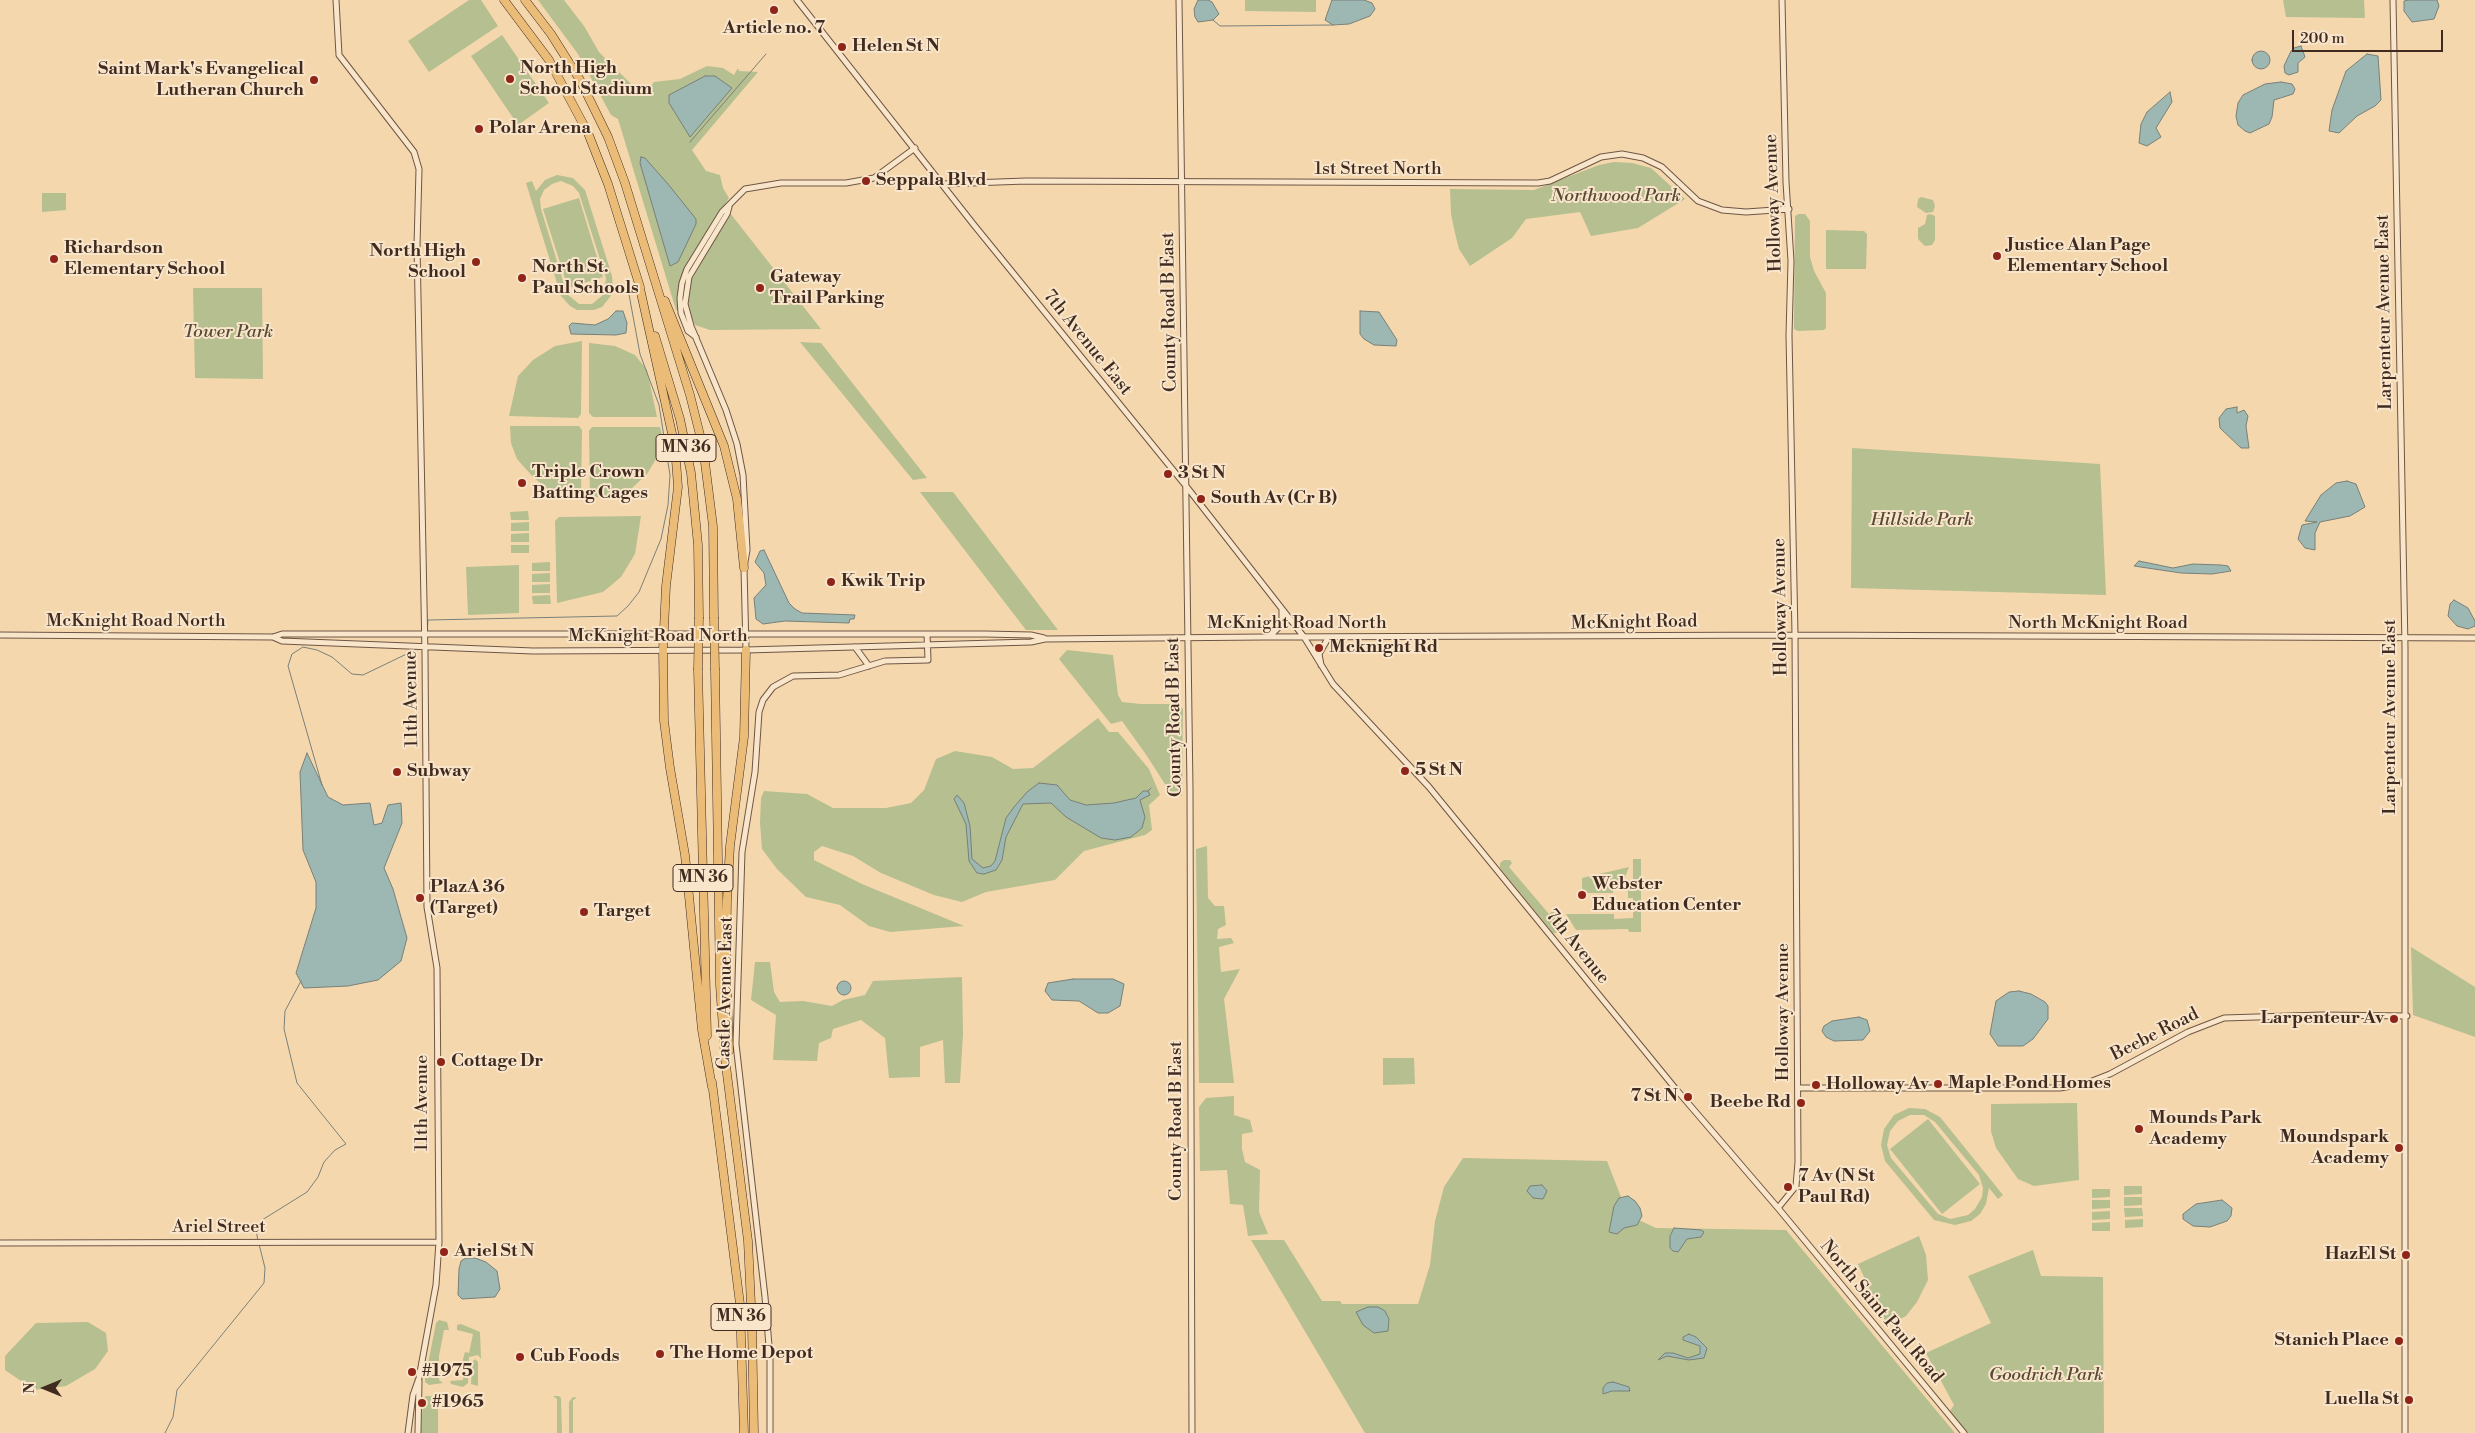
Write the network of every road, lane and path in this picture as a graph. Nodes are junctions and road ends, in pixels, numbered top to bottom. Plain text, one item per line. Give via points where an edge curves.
1 (336, 0) edge
2 (504, 0) edge
3 (525, 0) edge
4 (797, 0) edge
5 (1179, 0) edge
6 (1782, 0) edge
7 (2393, 0) edge
8 (915, 148) junction
9 (1182, 182) junction
10 (943, 184) junction
11 (1790, 209) junction
12 (654, 279) junction
13 (639, 284) junction
14 (1186, 486) junction
15 (744, 568) junction
16 (1282, 608) junction
17 (664, 633) junction
18 (425, 634) junction
19 (746, 634) junction
20 (927, 634) junction
21 (0, 635) edge
22 (1796, 635) junction
23 (1720, 636) joint
24 (273, 637) junction
25 (1269, 637) junction
26 (1304, 637) junction
27 (1332, 637) junction
28 (1548, 637) joint
29 (1188, 638) junction
30 (2405, 638) junction
31 (2475, 638) edge
32 (1045, 639) junction
33 (927, 644) junction
34 (425, 647) junction
35 (855, 647) junction
36 (663, 650) junction
37 (746, 650) junction
38 (869, 666) junction
39 (1321, 668) junction
40 (1352, 706) joint
41 (2407, 1016) junction
42 (712, 1087) junction
43 (729, 1088) junction
44 (1798, 1088) junction
45 (1778, 1208) junction
46 (439, 1242) junction
47 (0, 1243) edge
48 (419, 1378) junction
49 (408, 1433) edge
50 (418, 1433) edge
51 (744, 1433) edge
52 (754, 1433) edge
53 (770, 1433) edge
54 (1192, 1433) edge
55 (1964, 1433) edge
56 (2405, 1433) edge

1 - 18 street, 11th Avenue via 340,58 406,140 417,158 419,169 417,246
2 - 13 highway, MN 36 via 549,60 588,133 608,184
3 - 12 highway, MN 36 via 570,64 608,137
4 - 8 street, 7th Avenue East
5 - 9 street, County Road B East
6 - 11 street, Holloway Avenue via 1786,182
7 - 30 street, Larpenteur Avenue East
8 - 10 street, 7th Avenue East
8 - 15 street via 874,178 846,183 764,184 745,189 729,207 692,272 686,290 686,312 726,410 740,459 746,513
9 - 10 street, 1st Street North
9 - 11 street, 1st Street North via 1538,183 1550,181 1601,156 1622,154 1643,158 1662,167 1698,201 1722,210
9 - 14 street, County Road B East
10 - 14 street, 7th Avenue East
11 - 22 street, Holloway Avenue via 1789,334
12 - 15 highway via 724,446 737,499
12 - 43 highway, MN 36, bridge via 695,413 707,469 714,544 720,984
13 - 17 highway via 675,447 678,488 666,586
13 - 42 highway, MN 36, bridge via 676,406 691,473 698,545 705,1000
14 - 16 street, 7th Avenue East
14 - 29 street, County Road B East
15 - 19 street
16 - 25 street via 1280,627
16 - 26 street, 7th Avenue East
17 - 18 street, McKnight Road North
17 - 19 street, McKnight Road North
17 - 36 highway
18 - 24 street, McKnight Road North via 282,634
18 - 34 street, 11th Avenue
19 - 20 street, McKnight Road North
19 - 37 street
20 - 32 street, McKnight Road North via 1031,635
20 - 33 street
21 - 24 street, McKnight Road North
22 - 23 street, North McKnight Road
22 - 30 street, North McKnight Road
22 - 44 street, Holloway Avenue
23 - 28 street, McKnight Road
24 - 34 street, McKnight Road North via 282,641
25 - 26 street, McKnight Road North
25 - 29 street, McKnight Road North
26 - 27 street, McKnight Road North
26 - 39 street, 7th Avenue East
27 - 28 street, McKnight Road North
27 - 39 street via 1326,640 1319,654
29 - 32 street, McKnight Road North
29 - 54 street, County Road B East
30 - 31 street, North McKnight Road
30 - 41 street, Larpenteur Avenue East
32 - 33 street, McKnight Road North
33 - 35 street, McKnight Road North
33 - 38 street, Castle Avenue East via 928,660 895,660
34 - 36 street, McKnight Road North via 533,651
34 - 46 street, 11th Avenue via 427,907 437,968
35 - 37 street, McKnight Road North
35 - 38 street
36 - 37 street, McKnight Road North
36 - 42 highway via 666,730 685,855 702,1030
37 - 43 highway via 744,738 730,846
38 - 53 street, Castle Avenue East via 839,676 802,675 787,679 767,694 759,712 755,772 743,841 736,1044 765,1297
39 - 40 street, 7th Avenue East
40 - 45 street, 7th Avenue via 1429,787 1675,1088
41 - 44 street, Beebe Road via 2224,1018 2188,1032 2110,1074 2060,1088
41 - 56 street, Larpenteur Avenue East
42 - 51 highway, MN 36 via 740,1304
43 - 52 highway, MN 36 via 748,1241
44 - 45 street, Holloway Avenue via 1796,1186
45 - 55 street, North Saint Paul Road
46 - 47 street, Ariel Street
46 - 48 street, 11th Avenue via 436,1285
48 - 49 street, 11th Avenue via 413,1395
48 - 50 street, 11th Avenue

